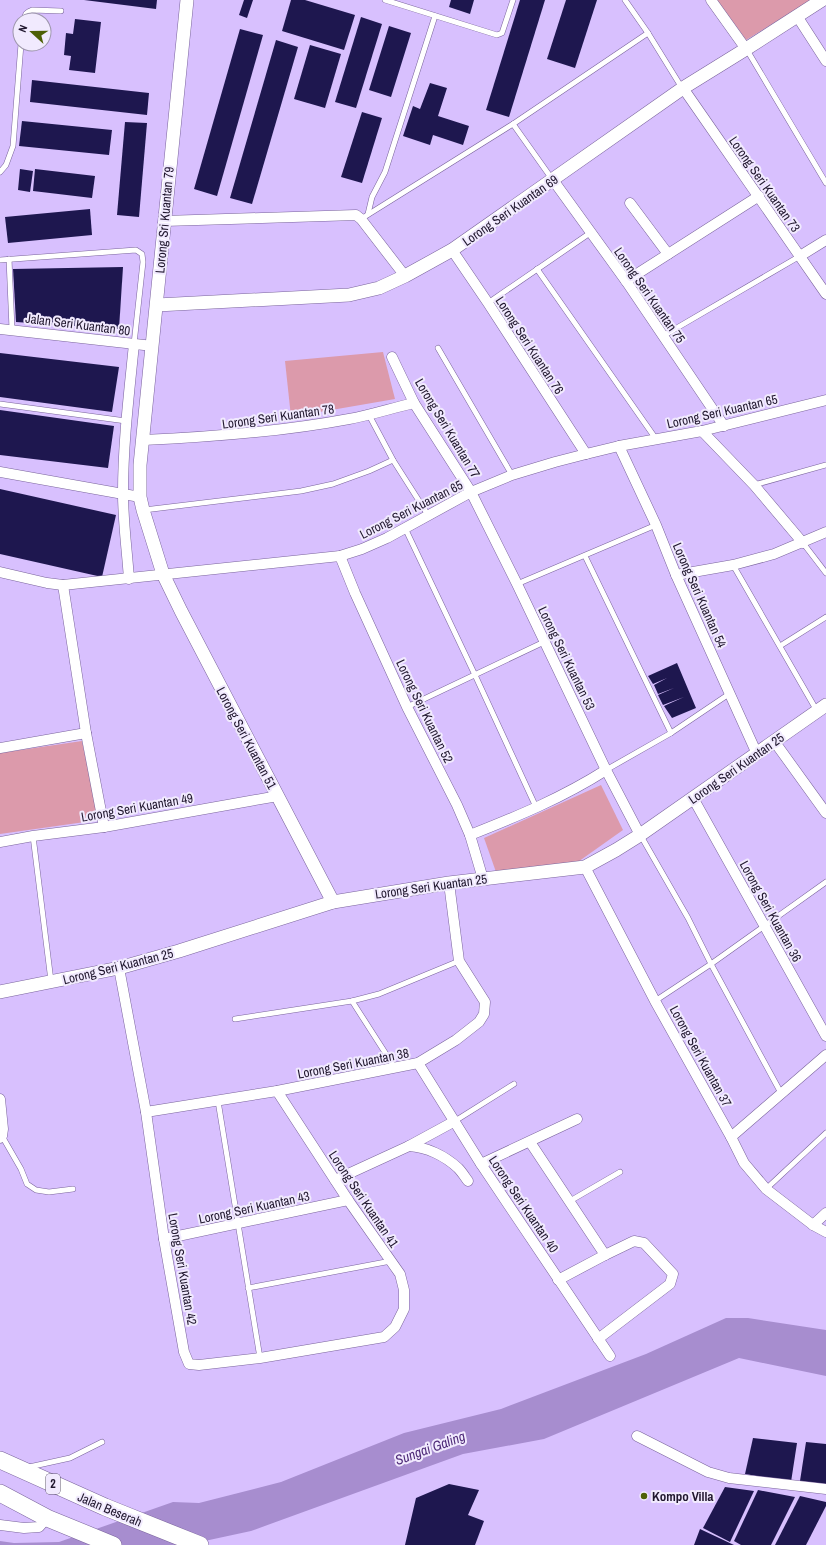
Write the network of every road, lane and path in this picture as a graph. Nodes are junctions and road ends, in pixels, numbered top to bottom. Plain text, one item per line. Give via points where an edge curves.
1 (187, 0) edge
2 (385, 0) edge
3 (513, 0) edge
4 (625, 0) edge
5 (712, 0) edge
6 (822, 0) edge
7 (61, 11) dead end
8 (27, 12) edge
9 (435, 16) junction
10 (797, 16) junction
11 (648, 32) junction
12 (746, 49) junction
13 (21, 52) edge
14 (826, 61) edge
15 (683, 88) junction
16 (513, 124) junction
17 (0, 172) edge
18 (553, 180) junction
19 (826, 183) edge
20 (759, 196) junction
21 (630, 203) dead end
22 (365, 217) junction
23 (164, 221) junction
24 (590, 232) junction
25 (826, 240) edge
26 (452, 250) junction
27 (668, 254) junction
28 (800, 256) junction
29 (9, 259) junction
30 (0, 260) edge
31 (537, 269) junction
32 (405, 276) junction
33 (626, 281) junction
34 (826, 294) edge
35 (488, 303) junction
36 (157, 305) junction
37 (0, 329) edge
38 (12, 329) junction
39 (664, 336) junction
40 (134, 344) junction
41 (153, 346) junction
42 (438, 348) dead end
43 (392, 356) dead end
44 (826, 400) edge
45 (414, 403) junction
46 (0, 404) edge
47 (369, 414) junction
48 (126, 421) junction
49 (724, 426) junction
50 (702, 431) junction
51 (656, 439) junction
52 (143, 440) junction
53 (619, 446) junction
54 (586, 454) junction
55 (393, 460) junction
56 (826, 465) edge
57 (0, 472) edge
58 (512, 475) junction
59 (754, 485) junction
60 (472, 492) junction
61 (123, 495) junction
62 (140, 497) junction
63 (143, 510) junction
64 (428, 516) junction
65 (656, 525) junction
66 (404, 528) junction
67 (826, 532) edge
68 (803, 543) junction
69 (340, 556) junction
70 (585, 556) junction
71 (733, 565) junction
72 (0, 572) edge
73 (826, 573) edge
74 (163, 574) junction
75 (676, 574) junction
76 (129, 579) junction
77 (517, 584) junction
78 (63, 585) junction
79 (826, 617) edge
80 (544, 642) junction
81 (780, 646) junction
82 (475, 675) junction
83 (729, 694) junction
84 (408, 707) junction
85 (822, 708) edge
86 (86, 733) junction
87 (671, 733) junction
88 (774, 741) junction
89 (0, 748) edge
90 (756, 754) junction
91 (606, 770) junction
92 (278, 796) junction
93 (693, 798) junction
94 (823, 802) edge
95 (537, 808) junction
96 (826, 813) edge
97 (104, 827) junction
98 (470, 835) junction
99 (640, 835) junction
100 (33, 836) junction
101 (0, 842) edge
102 (585, 867) junction
103 (483, 879) junction
104 (826, 882) edge
105 (448, 883) junction
106 (333, 902) junction
107 (764, 926) junction
108 (459, 962) junction
109 (711, 964) junction
110 (119, 968) junction
111 (51, 982) junction
112 (0, 992) edge
113 (352, 1001) junction
114 (655, 1001) junction
115 (234, 1019) dead end
116 (826, 1036) edge
117 (826, 1054) edge
118 (418, 1063) junction
119 (395, 1068) junction
120 (514, 1084) dead end
121 (277, 1091) junction
122 (781, 1093) junction
123 (0, 1099) edge
124 (218, 1101) junction
125 (146, 1112) junction
126 (577, 1119) dead end
127 (455, 1122) junction
128 (826, 1133) edge
129 (1, 1137) edge
130 (731, 1137) junction
131 (530, 1142) junction
132 (409, 1146) junction
133 (481, 1164) junction
134 (620, 1172) dead end
135 (335, 1180) junction
136 (468, 1181) dead end
137 (73, 1189) dead end
138 (766, 1189) junction
139 (348, 1200) junction
140 (570, 1202) junction
141 (826, 1213) edge
142 (237, 1224) junction
143 (813, 1225) junction
144 (826, 1232) edge
145 (164, 1239) junction
146 (605, 1255) junction
147 (391, 1261) junction
148 (558, 1280) junction
149 (248, 1288) junction
150 (395, 1327) joint
151 (598, 1339) junction
152 (610, 1356) dead end
153 (260, 1358) junction
154 (638, 1436) dead end
155 (102, 1442) dead end
156 (0, 1460) edge
157 (20, 1469) junction
158 (826, 1489) edge
159 (0, 1493) edge
160 (47, 1518) junction
161 (0, 1525) edge
162 (113, 1545) edge
163 (200, 1545) edge

1 - 23 street, Lorong Sri Kuantan 79
2 - 9 lane
3 - 9 lane via 502,33 497,35
4 - 11 lane
5 - 12 street
6 - 10 street, Lorong Seri Kuantan 69
7 - 8 lane
9 - 22 lane via 385,172
10 - 12 street, Lorong Seri Kuantan 69
10 - 14 street
11 - 15 lane
11 - 16 lane
12 - 15 street, Lorong Seri Kuantan 69
12 - 19 lane
13 - 17 lane via 13,146 6,165
15 - 18 street, Lorong Seri Kuantan 69
15 - 20 street, Lorong Seri Kuantan 73
16 - 18 lane
16 - 22 lane
18 - 24 street, Lorong Seri Kuantan 75
18 - 26 street, Lorong Seri Kuantan 69
20 - 27 street
20 - 28 street, Lorong Seri Kuantan 73
21 - 27 street
22 - 23 street via 352,214
22 - 32 street
23 - 36 street, Lorong Sri Kuantan 79
24 - 31 lane
24 - 33 street, Lorong Seri Kuantan 75
25 - 28 street
26 - 32 street, Lorong Seri Kuantan 69
26 - 35 street, Lorong Seri Kuantan 76
27 - 33 street
28 - 34 street, Lorong Seri Kuantan 73
28 - 39 lane
29 - 30 lane
29 - 38 lane
29 - 40 lane via 136,250 142,254
31 - 35 lane
31 - 51 lane
32 - 36 street, Lorong Seri Kuantan 69 via 379,288 349,295
33 - 39 street, Lorong Seri Kuantan 75
35 - 54 street, Lorong Seri Kuantan 76
36 - 41 street, Lorong Sri Kuantan 79
37 - 38 street, Jalan Seri Kuantan 80
38 - 40 street, Jalan Seri Kuantan 80
39 - 49 street, Lorong Seri Kuantan 75
40 - 41 street, Jalan Seri Kuantan 80
40 - 48 street
41 - 52 street, Lorong Sri Kuantan 79
42 - 58 lane
43 - 45 street, Lorong Seri Kuantan 77
44 - 49 street, Lorong Seri Kuantan 65
45 - 47 street, Lorong Seri Kuantan 78
45 - 60 street, Lorong Seri Kuantan 77
46 - 48 lane
47 - 52 street, Lorong Seri Kuantan 78 via 279,430 218,437
47 - 55 lane
48 - 61 street
49 - 50 street, Lorong Seri Kuantan 65
50 - 51 street, Lorong Seri Kuantan 65
50 - 59 street
51 - 53 street, Lorong Seri Kuantan 65
52 - 62 street, Lorong Sri Kuantan 79
53 - 54 street, Lorong Seri Kuantan 65
53 - 65 street, Lorong Seri Kuantan 54
54 - 58 street, Lorong Seri Kuantan 65
55 - 63 lane via 333,484 301,491
55 - 64 lane
56 - 59 lane
57 - 61 street
58 - 60 street, Lorong Seri Kuantan 65
59 - 68 street
60 - 64 street, Lorong Seri Kuantan 65
60 - 77 street, Lorong Seri Kuantan 53
61 - 62 street
61 - 76 street
62 - 63 street, Lorong Sri Kuantan 79
63 - 74 street, Lorong Seri Kuantan 51
64 - 66 street, Lorong Seri Kuantan 65
65 - 70 lane
65 - 75 street, Lorong Seri Kuantan 54
66 - 69 street, Lorong Seri Kuantan 65 via 362,549
66 - 82 lane
67 - 68 street
68 - 71 street
68 - 73 lane
69 - 74 street, Lorong Seri Kuantan 65
69 - 84 street, Lorong Seri Kuantan 52
70 - 77 lane
70 - 87 lane
71 - 75 street
71 - 81 lane
72 - 78 street, Lorong Seri Kuantan 65
74 - 76 street, Lorong Seri Kuantan 65
74 - 92 street, Lorong Seri Kuantan 51
75 - 83 street, Lorong Seri Kuantan 54
76 - 78 street, Lorong Seri Kuantan 65
77 - 80 street, Lorong Seri Kuantan 53
78 - 86 street
79 - 81 lane
80 - 82 lane
80 - 91 street, Lorong Seri Kuantan 53
81 - 85 lane
82 - 84 lane
82 - 95 lane
83 - 87 lane
83 - 90 street, Lorong Seri Kuantan 54
84 - 98 street, Lorong Seri Kuantan 52
85 - 88 street, Lorong Seri Kuantan 25
86 - 89 street
86 - 97 street
87 - 91 lane
88 - 90 street, Lorong Seri Kuantan 25
88 - 94 street
90 - 93 street, Lorong Seri Kuantan 25
91 - 95 street
91 - 99 street, Lorong Seri Kuantan 53
92 - 97 street, Lorong Seri Kuantan 49
92 - 106 street, Lorong Seri Kuantan 51
93 - 99 street, Lorong Seri Kuantan 25
93 - 107 street, Lorong Seri Kuantan 36
94 - 96 street
95 - 98 street
97 - 100 street, Lorong Seri Kuantan 49
98 - 103 street, Lorong Seri Kuantan 52
99 - 102 street, Lorong Seri Kuantan 25
99 - 109 lane via 688,918
100 - 101 street, Lorong Seri Kuantan 49
100 - 111 lane
102 - 103 street, Lorong Seri Kuantan 25
102 - 114 street, Lorong Seri Kuantan 37
103 - 105 street, Lorong Seri Kuantan 25
104 - 107 lane
105 - 106 street, Lorong Seri Kuantan 25
105 - 108 street, Lorong Seri Kuantan 38
106 - 110 street, Lorong Seri Kuantan 25
107 - 109 lane
107 - 116 street, Lorong Seri Kuantan 36
108 - 113 lane via 379,994
108 - 118 street, Lorong Seri Kuantan 38 via 485,1002 484,1014 479,1022 456,1040
109 - 114 lane
109 - 122 lane
110 - 111 street, Lorong Seri Kuantan 25
110 - 125 street, Lorong Seri Kuantan 42
111 - 112 street, Lorong Seri Kuantan 25
113 - 115 lane
113 - 119 lane
114 - 130 street, Lorong Seri Kuantan 37
117 - 122 street
118 - 119 street, Lorong Seri Kuantan 38
118 - 127 street, Lorong Seri Kuantan 40
119 - 121 street, Lorong Seri Kuantan 38
120 - 127 lane
121 - 124 street, Lorong Seri Kuantan 38
121 - 135 street, Lorong Seri Kuantan 41
122 - 130 street
123 - 129 street via 4,1129
124 - 125 street, Lorong Seri Kuantan 38
124 - 142 lane
125 - 145 street, Lorong Seri Kuantan 42
126 - 131 street
127 - 132 street
127 - 133 street, Lorong Seri Kuantan 40
128 - 138 lane
129 - 137 lane via 21,1169 27,1184 36,1190 49,1192
130 - 138 street, Lorong Seri Kuantan 37 via 744,1163
131 - 133 street
131 - 140 street
132 - 135 street
132 - 136 street via 436,1152 458,1168
133 - 148 street, Lorong Seri Kuantan 40
134 - 140 lane
135 - 139 street, Lorong Seri Kuantan 41
138 - 143 street, Lorong Seri Kuantan 37
139 - 142 street, Lorong Seri Kuantan 43
139 - 147 street, Lorong Seri Kuantan 41
140 - 146 street
141 - 143 street
142 - 145 street, Lorong Seri Kuantan 43
142 - 149 lane
143 - 144 street, Lorong Seri Kuantan 37
145 - 153 street, Lorong Seri Kuantan 42 via 184,1352 189,1364
146 - 148 street
146 - 151 street via 638,1241 644,1243 674,1274 670,1284
147 - 149 lane
147 - 150 street, Lorong Seri Kuantan 41 via 400,1274 404,1290 404,1309
148 - 151 street, Lorong Seri Kuantan 40
149 - 153 lane
150 - 153 street, Lorong Seri Kuantan 42 via 384,1336
151 - 152 street, Lorong Seri Kuantan 40
154 - 158 street via 708,1472 729,1478
155 - 157 lane via 70,1458
156 - 157 highway, Jalan Beserah / 2
157 - 163 highway, Jalan Beserah / 2
159 - 160 highway
160 - 161 street via 39,1527
160 - 162 highway

